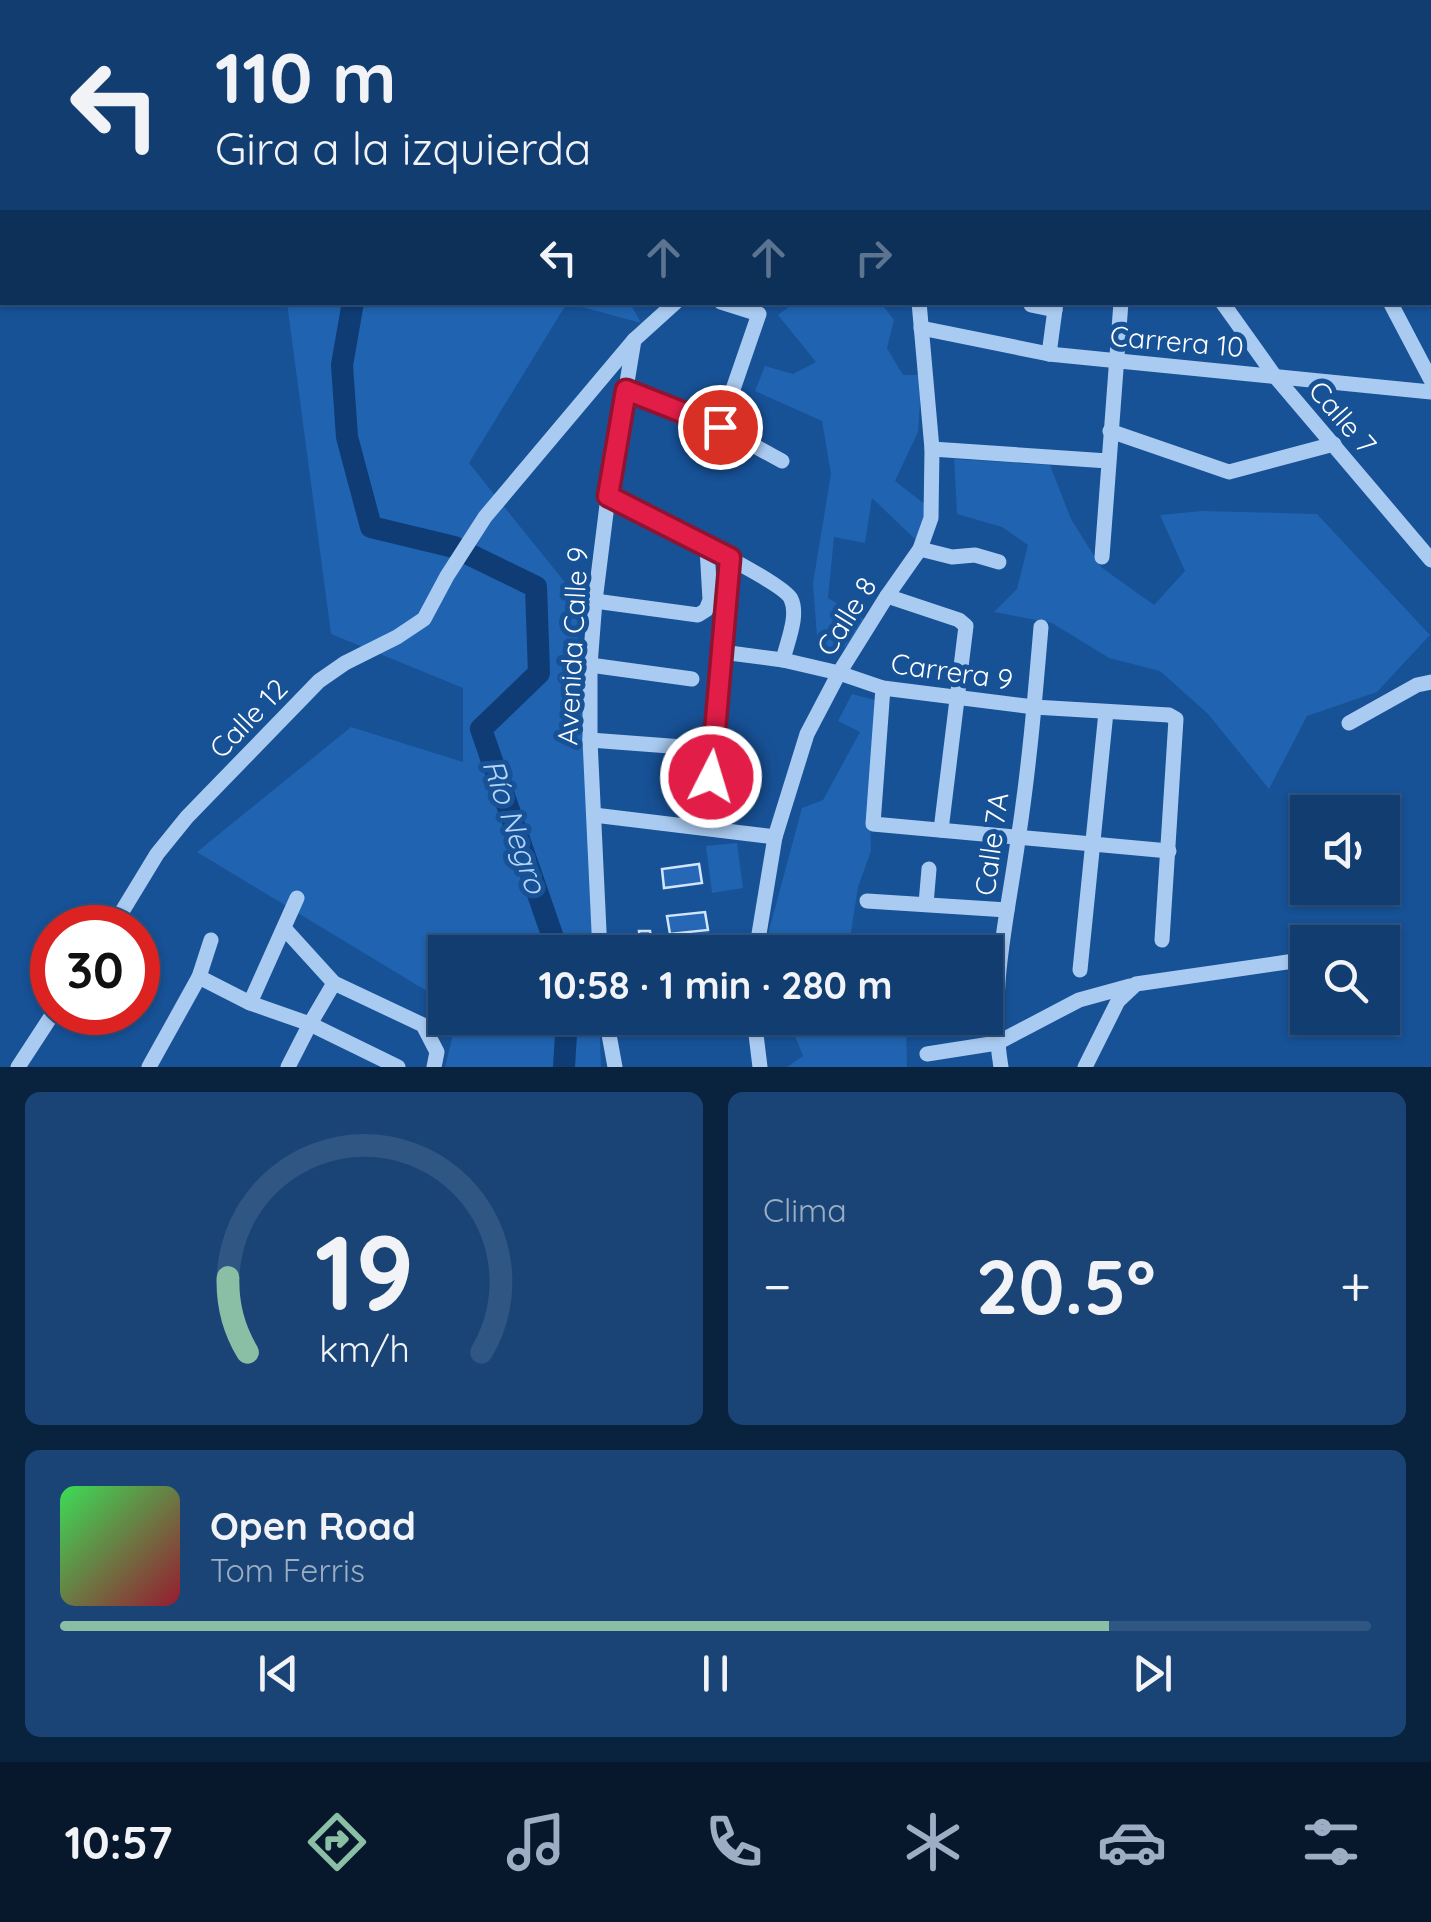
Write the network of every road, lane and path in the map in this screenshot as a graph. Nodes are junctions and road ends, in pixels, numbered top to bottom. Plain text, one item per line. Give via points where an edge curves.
1 (673, 305) edge
2 (730, 305) edge
3 (918, 305) edge
4 (1031, 305) dead end
5 (1121, 305) edge
6 (1224, 305) edge
7 (1392, 305) edge
8 (1055, 306) edge
9 (921, 328) junction
10 (634, 340) junction
11 (1048, 354) junction
12 (1118, 362) junction
13 (1274, 375) junction
14 (1431, 380) edge
15 (626, 390) junction
16 (1431, 392) edge
17 (720, 427) junction
18 (1110, 431) junction
19 (1334, 444) junction
20 (932, 449) junction
21 (782, 461) dead end
22 (1108, 461) junction
23 (608, 496) junction
24 (708, 548) junction
25 (920, 548) junction
26 (1102, 557) dead end
27 (730, 558) junction
28 (1431, 560) edge
29 (999, 562) dead end
30 (888, 596) junction
31 (595, 602) junction
32 (1041, 627) dead end
33 (722, 652) junction
34 (783, 660) junction
35 (590, 665) junction
36 (839, 673) junction
37 (692, 679) dead end
38 (1431, 682) edge
39 (882, 688) junction
40 (956, 698) junction
41 (1034, 707) junction
42 (1106, 712) junction
43 (1349, 723) dead end
44 (590, 740) junction
45 (683, 748) dead end
46 (711, 777) dead end
47 (594, 815) junction
48 (941, 830) junction
49 (775, 837) junction
50 (1019, 837) junction
51 (1092, 844) junction
52 (1169, 851) junction
53 (929, 869) dead end
54 (296, 898) dead end
55 (867, 902) dead end
56 (926, 904) junction
57 (126, 905) edge
58 (1007, 910) junction
59 (284, 928) junction
60 (599, 935) edge
61 (759, 935) edge
62 (211, 940) dead end
63 (1162, 940) dead end
64 (1290, 963) edge
65 (1080, 970) dead end
66 (198, 978) junction
67 (334, 984) junction
68 (1136, 984) junction
69 (250, 1002) junction
70 (310, 1024) junction
71 (39, 1035) edge
72 (609, 1035) edge
73 (756, 1035) edge
74 (997, 1043) junction
75 (927, 1054) dead end
76 (18, 1067) edge
77 (149, 1067) edge
78 (288, 1067) edge
79 (398, 1067) edge
80 (434, 1067) edge
81 (615, 1067) edge
82 (760, 1067) edge
83 (1002, 1067) edge
84 (1085, 1067) edge

1 - 10 street
2 - 17 street via 759,314
3 - 9 street, Calle 8
4 - 8 street
5 - 12 street
6 - 13 street, Calle 7
7 - 14 street
8 - 11 street
9 - 11 street, Carrera 10
9 - 20 street, Calle 8
10 - 15 street, Avenida Calle 9
10 - 57 street, Calle 12 via 485,517 424,619 318,681 187,817
11 - 12 street, Carrera 10
12 - 13 street, Carrera 10
12 - 18 street
13 - 16 street, Carrera 10
13 - 19 street, Calle 7
15 - 17 street
15 - 23 street, Avenida Calle 9
17 - 21 street
18 - 19 street via 1229,472
18 - 22 street
19 - 28 street, Calle 7
20 - 22 street
20 - 25 street, Calle 8 via 931,518
22 - 26 street
23 - 24 street
23 - 31 street, Avenida Calle 9
24 - 27 street
24 - 31 street via 710,600 698,615
25 - 29 street
25 - 30 street, Calle 8
27 - 33 street
27 - 34 street via 788,592 794,603
30 - 36 street, Calle 8
30 - 40 street via 966,626
31 - 35 street, Avenida Calle 9
32 - 41 street, Calle 7A
33 - 34 street, Carrera 9
33 - 46 street
34 - 36 street, Carrera 9
35 - 37 street
35 - 44 street, Avenida Calle 9
36 - 39 street, Carrera 9
36 - 49 street, Calle 8 via 807,734
38 - 43 street
39 - 40 street, Carrera 9
39 - 48 street via 874,824
40 - 41 street, Carrera 9
40 - 48 street
41 - 42 street, Carrera 9
41 - 50 street, Calle 7A
42 - 51 street
42 - 52 street, Carrera 9 via 1176,720
44 - 45 street
44 - 47 street, Avenida Calle 9
47 - 49 street
47 - 60 street, Avenida Calle 9
48 - 50 street
49 - 61 street, Calle 8
50 - 51 street
50 - 58 street, Calle 7A
51 - 52 street
51 - 65 street
52 - 63 street
53 - 56 street
54 - 59 street
55 - 56 street
56 - 58 street
58 - 74 street, Calle 7A
59 - 67 street
59 - 69 street
62 - 66 street
64 - 68 street
66 - 69 street
66 - 77 street
67 - 70 street
67 - 80 street via 423,1025 437,1052
68 - 74 street via 1080,1000
68 - 84 street via 1118,1001
69 - 70 street
70 - 78 street
70 - 79 street
71 - 76 street
72 - 81 street
73 - 82 street
74 - 75 street
74 - 83 street, Calle 7A

